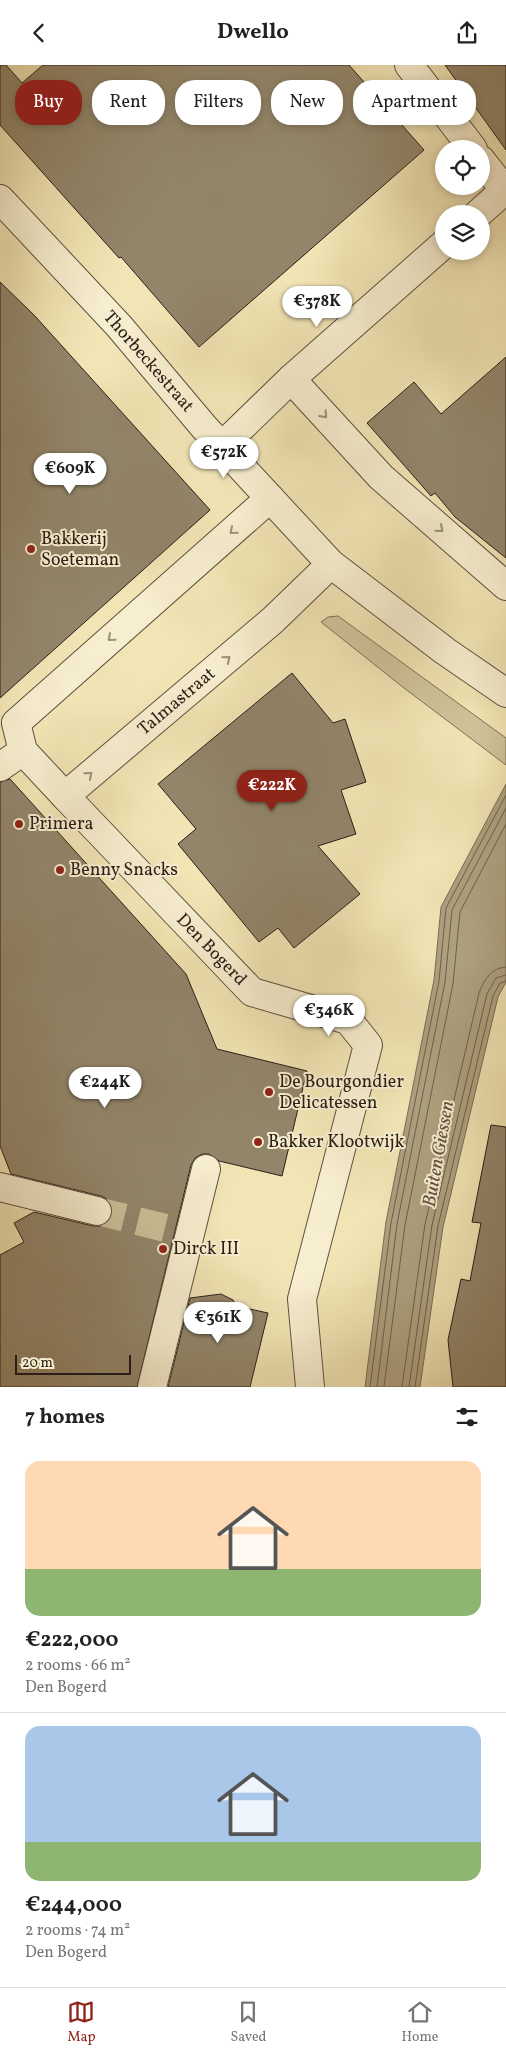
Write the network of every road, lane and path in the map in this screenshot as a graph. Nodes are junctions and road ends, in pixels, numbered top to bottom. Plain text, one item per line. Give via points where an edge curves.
1 (408, 65) edge
2 (465, 140) edge
3 (490, 171) edge
4 (505, 190) edge
5 (0, 199) edge
6 (488, 205) edge
7 (435, 252) edge
8 (292, 379) junction
9 (222, 446) junction
10 (270, 498) junction
11 (331, 564) junction
12 (506, 586) edge
13 (506, 693) edge
14 (23, 751) junction
15 (0, 767) edge
16 (65, 796) junction
17 (206, 1169) dead end
18 (0, 1187) edge
19 (98, 1211) tunnel mouth
20 (152, 1387) edge
21 (310, 1387) edge

1 - 2 street
3 - 4 street
4 - 6 street
5 - 9 street, Thorbeckestraat via 119,326
7 - 8 street
8 - 9 street
8 -> 12 street via 380,477
9 - 10 street, Thorbeckestraat
10 - 11 street, Thorbeckestraat
10 -> 14 street via 16,723
11 - 13 street, Thorbeckestraat
16 -> 11 street, Talmastraat via 273,621
14 - 15 street
14 - 16 street
16 - 21 street, Den Bogerd via 252,993 348,1020 368,1045 302,1299
17 - 20 street via 186,1233
18 - 19 street

